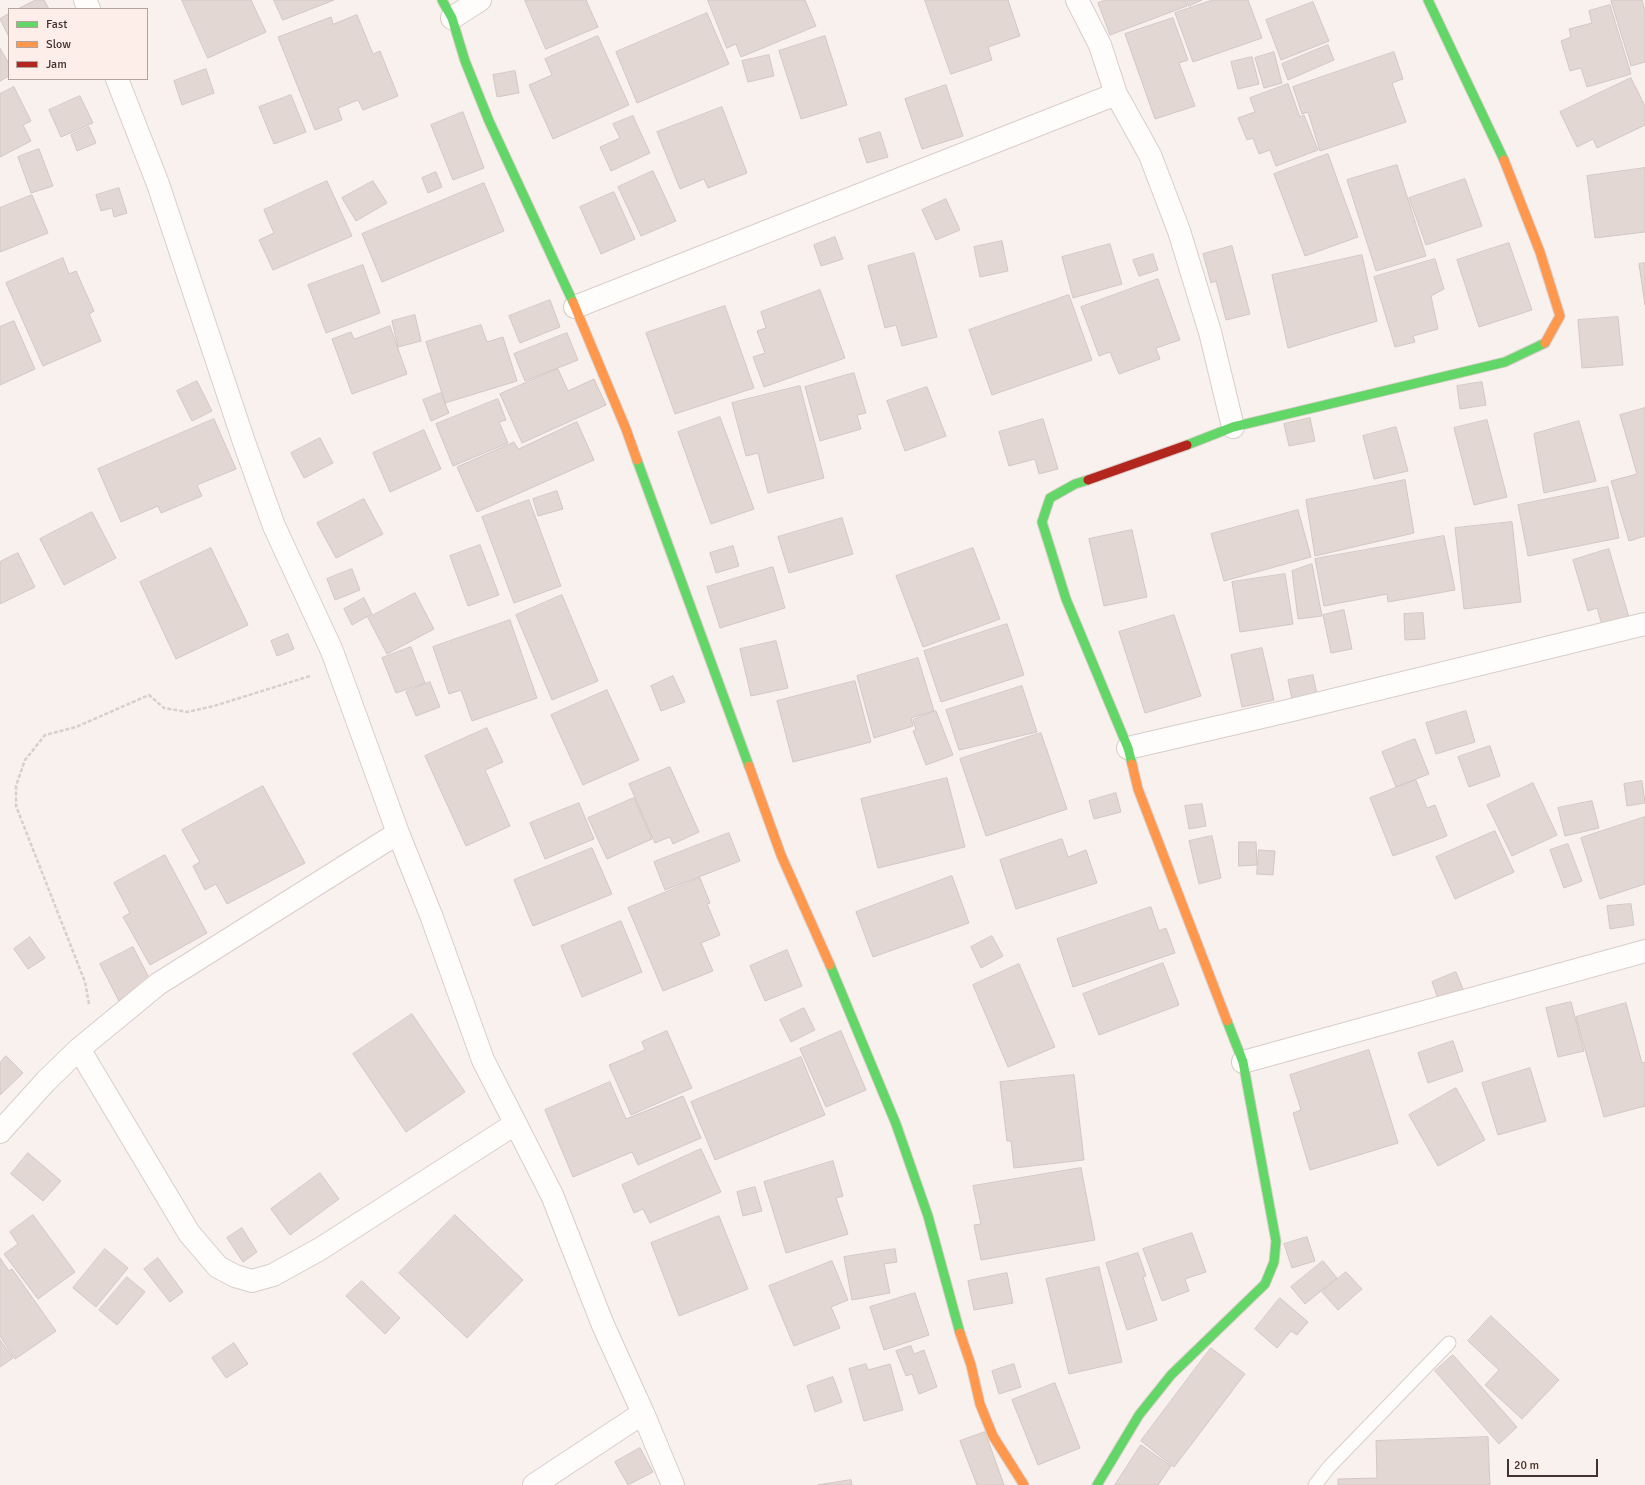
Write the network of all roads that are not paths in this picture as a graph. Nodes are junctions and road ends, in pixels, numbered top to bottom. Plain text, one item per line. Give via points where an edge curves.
1 (480, 0) edge
2 (1077, 0) edge
3 (1428, 0) edge
4 (447, 9) edge
5 (117, 80) edge
6 (1116, 94) junction
7 (575, 307) junction
8 (1233, 427) junction
9 (1645, 624) edge
10 (1128, 748) junction
11 (398, 833) junction
12 (1645, 951) edge
13 (79, 1049) junction
14 (1243, 1062) junction
15 (515, 1124) junction
16 (0, 1132) edge
17 (1449, 1343) dead end
18 (643, 1413) junction
19 (534, 1485) edge
20 (673, 1485) edge
21 (1024, 1485) edge
22 (1097, 1485) edge
23 (1315, 1485) edge

1 - 4 street
2 - 6 street via 1100,44
3 - 8 street via 1499,148 1540,252 1560,316 1545,344 1505,362
4 - 7 street via 489,121
5 - 11 street via 158,184 274,526 332,651
6 - 7 street
6 - 8 street via 1150,155 1179,231 1210,332
7 - 21 street via 626,429 780,855 845,999 896,1124 928,1216 980,1404 993,1436
8 - 10 street via 1076,484 1050,498 1042,522 1066,599
9 - 10 street via 1300,709
10 - 14 street via 1138,789
11 - 13 street via 158,984
11 - 15 street via 431,915 483,1060
12 - 14 street
13 - 15 street via 189,1233 218,1267 252,1281 273,1275 320,1249
13 - 16 street
14 - 22 street via 1276,1240 1274,1262 1265,1284 1171,1375 1139,1415
15 - 18 street via 552,1195 604,1325
17 - 23 lane via 1329,1467
18 - 19 street
18 - 20 street

